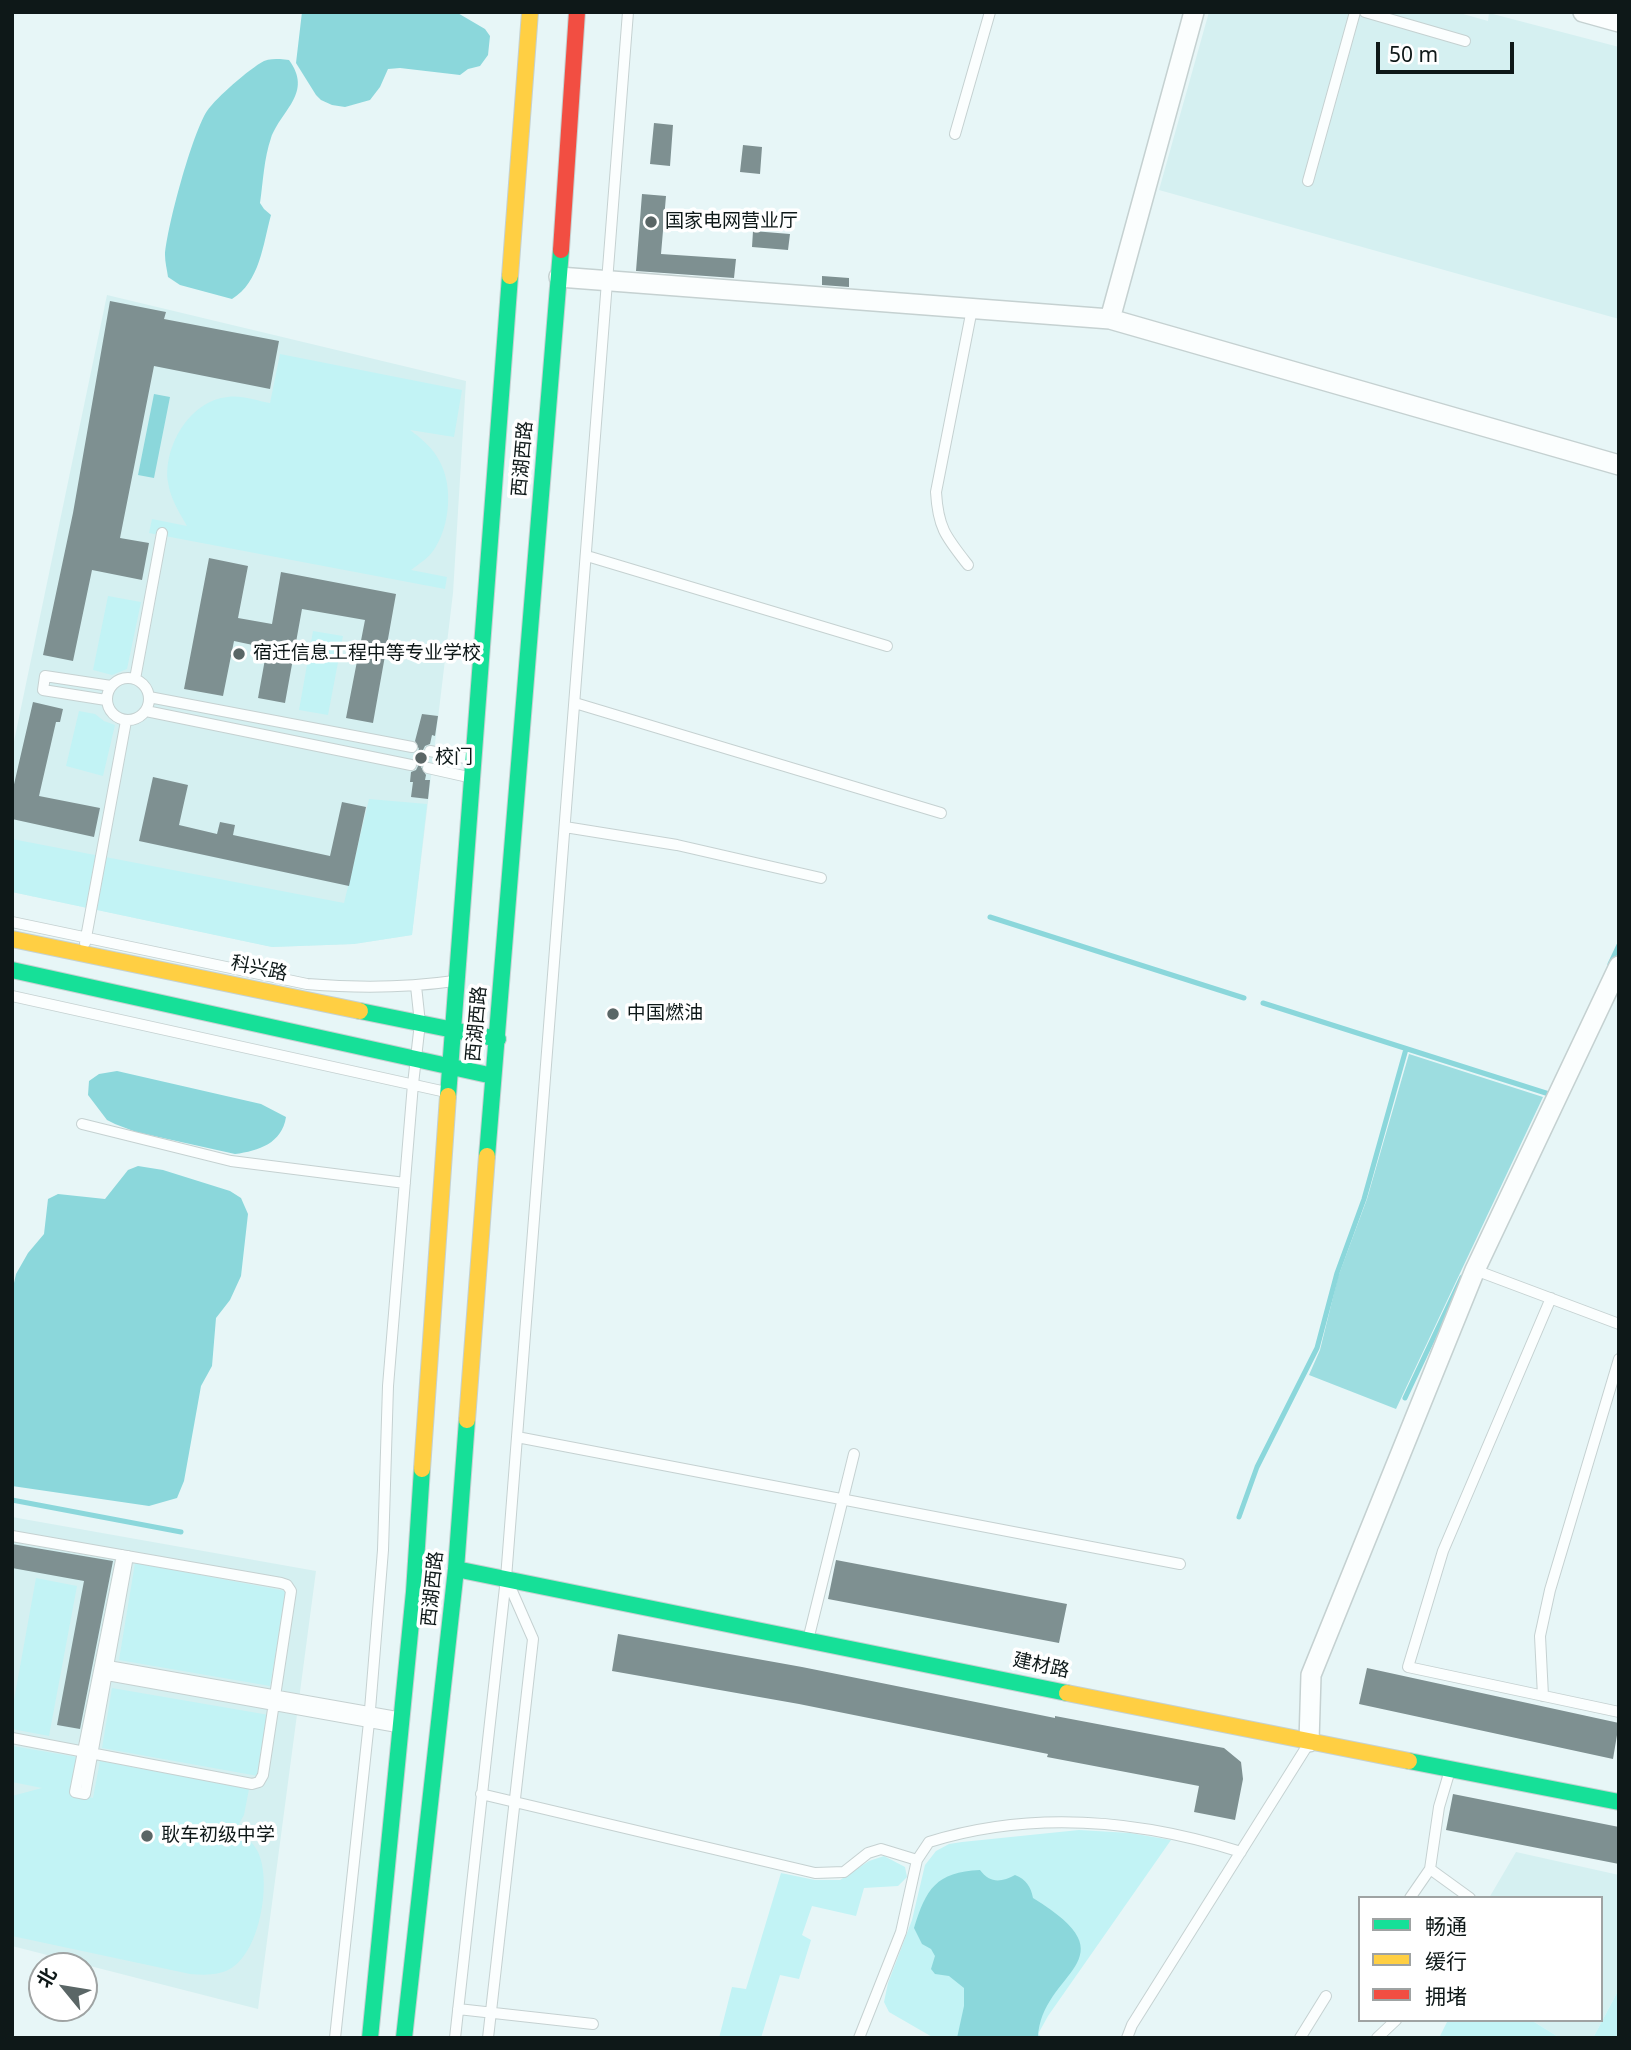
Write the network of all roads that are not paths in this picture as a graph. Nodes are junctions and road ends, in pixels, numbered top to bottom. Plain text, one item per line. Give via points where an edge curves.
1 (530, 12) edge
2 (577, 12) edge
3 (628, 12) edge
4 (990, 12) edge
5 (1194, 12) edge
6 (1354, 12) edge
7 (1365, 12) edge
8 (1583, 12) edge
9 (1614, 18) edge
10 (1465, 41) dead end
11 (955, 134) dead end
12 (1308, 181) dead end
13 (559, 277) junction
14 (608, 282) junction
15 (972, 309) junction
16 (1110, 319) junction
17 (1619, 465) edge
18 (162, 533) dead end
19 (587, 556) junction
20 (968, 565) dead end
21 (887, 646) dead end
22 (135, 679) junction
23 (111, 686) junction
24 (149, 697) junction
25 (106, 700) junction
26 (575, 703) junction
27 (146, 711) junction
28 (126, 721) junction
29 (412, 747) dead end
30 (430, 751) dead end
31 (474, 760) junction
32 (411, 765) dead end
33 (428, 768) dead end
34 (473, 778) junction
35 (942, 813) dead end
36 (565, 827) junction
37 (821, 878) dead end
38 (12, 922) edge
39 (86, 937) junction
40 (12, 939) edge
41 (84, 954) junction
42 (1619, 966) edge
43 (12, 970) edge
44 (458, 980) junction
45 (416, 986) junction
46 (12, 996) edge
47 (420, 1023) junction
48 (454, 1030) junction
49 (498, 1039) junction
50 (415, 1060) junction
51 (450, 1068) junction
52 (493, 1076) junction
53 (413, 1084) junction
54 (448, 1092) junction
55 (82, 1124) dead end
56 (405, 1183) junction
57 (1475, 1270) junction
58 (1551, 1298) junction
59 (1619, 1324) edge
60 (1619, 1359) edge
61 (517, 1437) junction
62 (854, 1454) dead end
63 (843, 1499) junction
64 (12, 1536) edge
65 (125, 1556) junction
66 (1180, 1563) dead end
67 (456, 1569) junction
68 (506, 1578) junction
69 (808, 1640) junction
70 (105, 1670) junction
71 (1544, 1696) junction
72 (274, 1700) junction
73 (1619, 1712) edge
74 (369, 1717) junction
75 (401, 1723) junction
76 (12, 1738) edge
77 (1309, 1742) junction
78 (88, 1753) junction
79 (1451, 1769) junction
80 (481, 1794) junction
81 (1619, 1801) edge
82 (516, 1803) junction
83 (1241, 1852) junction
84 (917, 1860) junction
85 (1430, 1870) junction
86 (1411, 1896) edge
87 (1467, 1896) edge
88 (1326, 1996) dead end
89 (458, 2009) junction
90 (491, 2013) junction
91 (1394, 2022) edge
92 (593, 2024) dead end
93 (1130, 2036) edge
94 (335, 2038) edge
95 (370, 2038) edge
96 (404, 2038) edge
97 (455, 2038) edge
98 (488, 2038) edge
99 (859, 2038) edge
100 (1300, 2038) edge
101 (1377, 2038) edge

1 - 31 main road, 西湖西路
2 - 13 main road, 西湖西路
3 - 14 lane
4 - 11 lane
5 - 16 street
6 - 12 lane
7 - 10 lane
8 - 9 street
13 - 14 street
13 - 49 main road, 西湖西路
14 - 15 street
14 - 19 lane
15 - 16 street
15 - 20 lane via 936,492 946,537
16 - 17 street
18 - 22 lane
19 - 21 lane
19 - 26 lane
22 - 23 lane via 123,678
22 - 24 lane
23 - 25 lane
23 - 25 lane via 45,676 43,690
24 - 27 lane
24 - 29 lane
25 - 28 lane via 111,713
26 - 35 lane
26 - 36 lane
27 - 28 lane
27 - 32 lane
28 - 39 lane
30 - 31 lane
31 - 34 main road, 西湖西路
33 - 34 lane
34 - 44 main road, 西湖西路
36 - 37 lane via 677,845
36 - 61 lane
38 - 39 lane
39 - 41 lane
39 - 45 lane via 307,984
40 - 41 main road, 科兴路
41 - 47 main road, 科兴路
42 - 57 street
43 - 50 main road
44 - 45 lane
44 - 48 main road, 西湖西路
45 - 47 lane
46 - 53 lane
47 - 48 main road, 科兴路
47 - 50 lane
48 - 49 main road, 科兴路
48 - 51 main road, 西湖西路
49 - 52 main road, 西湖西路
50 - 51 main road
50 - 53 lane
51 - 52 main road
51 - 54 main road, 西湖西路
52 - 67 main road, 西湖西路
53 - 54 lane
53 - 56 lane
54 - 75 main road, 西湖西路
55 - 56 lane via 231,1161
56 - 74 lane
57 - 58 lane
57 - 77 street via 1311,1675
58 - 59 lane
58 - 71 lane via 1443,1551 1408,1667
60 - 71 lane via 1550,1590 1540,1636
61 - 63 lane
61 - 68 lane
62 - 63 lane
63 - 66 lane
63 - 69 lane
64 - 65 lane
65 - 70 lane
65 - 72 lane via 288,1586 291,1591
67 - 68 main road, 建材路
67 - 96 main road, 西湖西路
68 - 69 main road, 建材路
68 - 80 lane
68 - 82 lane via 533,1639
69 - 77 main road, 建材路
70 - 72 lane
70 - 78 lane
71 - 73 lane
72 - 74 lane
72 - 78 lane via 263,1775 252,1784
74 - 75 lane
74 - 94 lane
75 - 95 main road, 西湖西路
76 - 78 lane
77 - 79 main road, 建材路
77 - 83 lane
79 - 81 main road, 建材路
79 - 85 lane via 1439,1807
80 - 82 lane
80 - 89 lane
82 - 84 lane via 815,1873 844,1872 881,1849
82 - 90 lane
83 - 84 lane via 1150,1828 1067,1821 947,1836 929,1842
83 - 93 lane
84 - 99 lane via 901,1931
85 - 86 lane
85 - 87 lane
88 - 100 lane
89 - 90 lane
89 - 97 lane
90 - 92 lane
90 - 98 lane
91 - 101 lane

